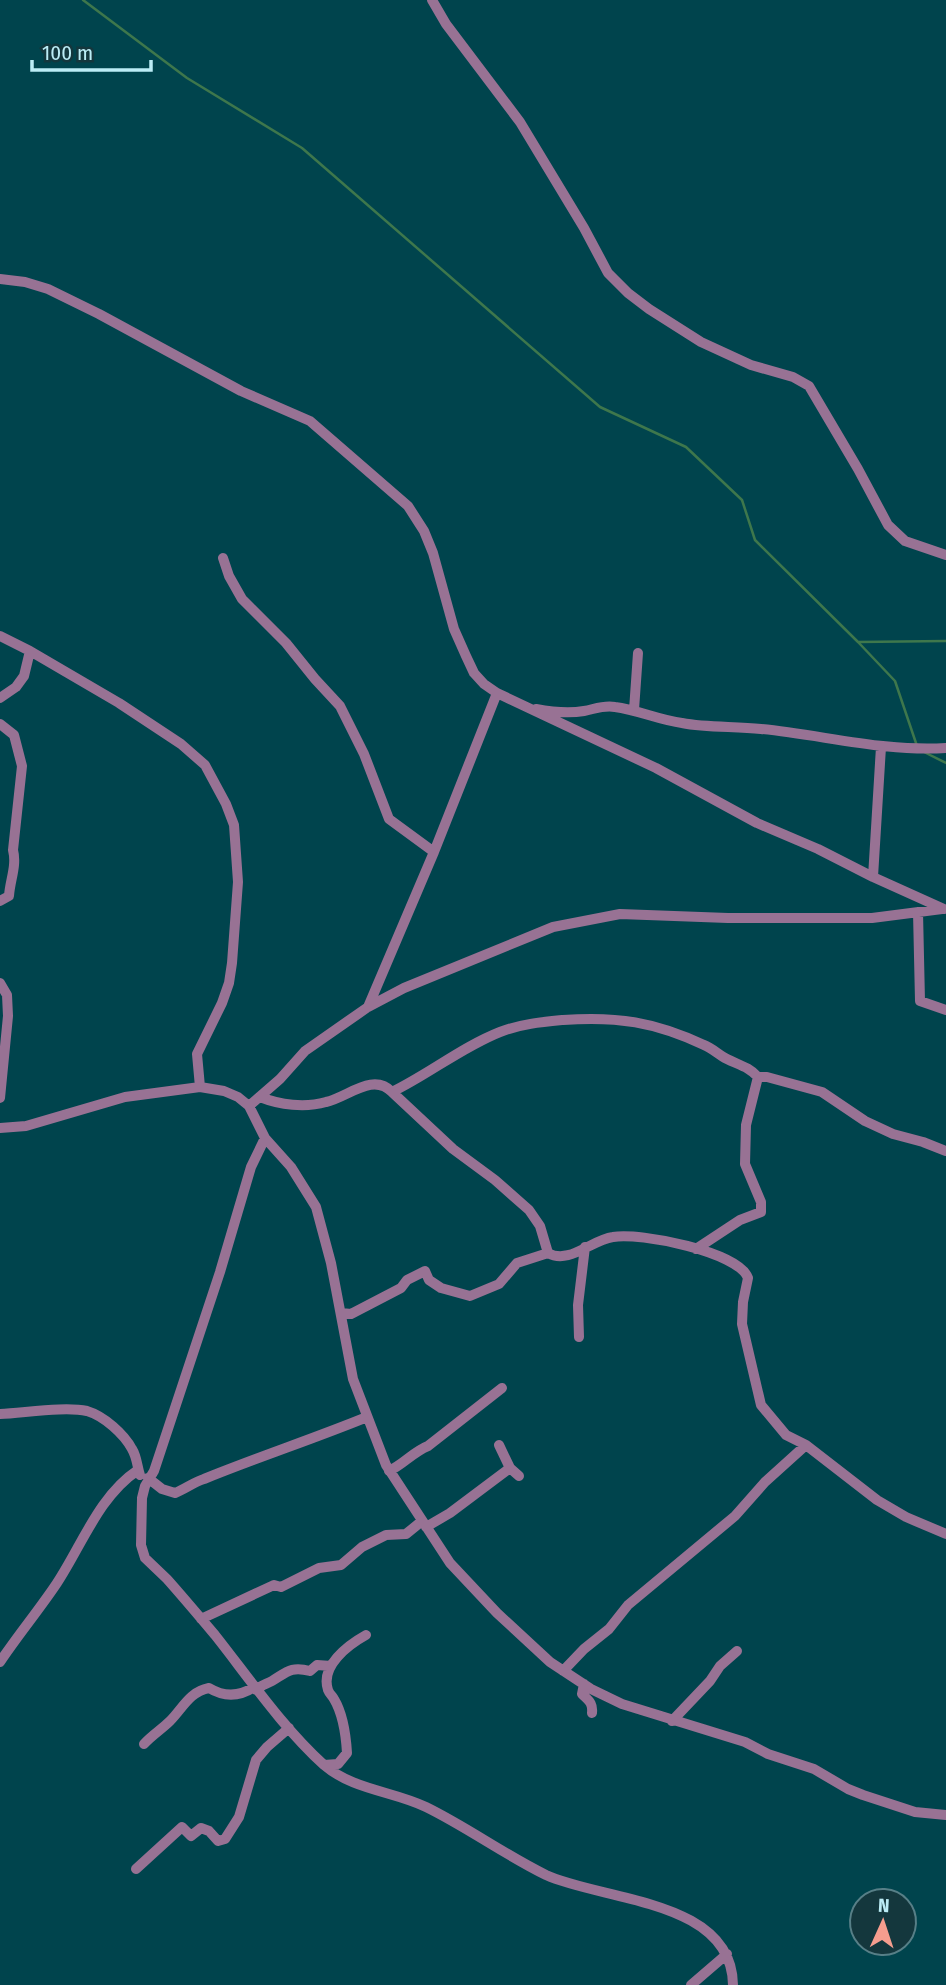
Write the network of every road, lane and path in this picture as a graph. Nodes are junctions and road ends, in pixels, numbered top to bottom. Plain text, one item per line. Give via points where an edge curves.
1 (432, 0) edge
2 (0, 279) edge
3 (946, 555) edge
4 (223, 558) dead end
5 (0, 636) edge
6 (30, 651) junction
7 (638, 653) dead end
8 (500, 695) junction
9 (0, 698) edge
10 (634, 710) junction
11 (0, 724) edge
12 (881, 747) junction
13 (946, 748) edge
14 (434, 852) junction
15 (873, 877) junction
16 (0, 901) edge
17 (945, 909) edge
18 (918, 912) junction
19 (0, 984) edge
20 (368, 1007) junction
21 (946, 1010) edge
22 (758, 1077) junction
23 (200, 1087) junction
24 (392, 1091) junction
25 (260, 1097) junction
26 (0, 1098) edge
27 (249, 1106) junction
28 (0, 1128) edge
29 (265, 1138) junction
30 (946, 1151) edge
31 (585, 1247) junction
32 (696, 1249) junction
33 (548, 1253) junction
34 (341, 1313) junction
35 (579, 1337) dead end
36 (502, 1388) dead end
37 (0, 1414) edge
38 (367, 1417) junction
39 (499, 1445) dead end
40 (806, 1445) junction
41 (510, 1468) junction
42 (138, 1469) junction
43 (389, 1471) junction
44 (519, 1476) dead end
45 (147, 1482) junction
46 (424, 1524) junction
47 (946, 1534) edge
48 (201, 1619) junction
49 (366, 1635) dead end
50 (737, 1651) dead end
51 (0, 1662) edge
52 (331, 1666) junction
53 (564, 1671) junction
54 (584, 1684) junction
55 (255, 1688) junction
56 (592, 1713) dead end
57 (672, 1721) junction
58 (289, 1728) junction
59 (144, 1744) dead end
60 (324, 1765) junction
61 (946, 1815) edge
62 (136, 1868) dead end
63 (727, 1954) junction
64 (691, 1985) edge
65 (733, 1985) edge

1 - 3 street via 520,122 608,273 649,309 701,342 809,386 888,525 905,541
2 - 8 street via 48,289 241,391 310,421 408,506 433,553 454,629 474,673
4 - 14 street via 242,599 340,706 389,819
5 - 6 street
6 - 9 street via 24,676
6 - 23 street via 181,744 205,765 226,804 234,825 238,882 232,963 222,1003 197,1054
7 - 10 street
8 - 10 street via 533,708 564,713 603,705
8 - 14 street
8 - 15 street via 617,748 744,817
10 - 12 street via 683,724 762,729
11 - 16 street via 14,735 22,766 13,850 16,863 9,896
12 - 13 street
12 - 15 street
14 - 20 street
15 - 17 street
17 - 18 street
18 - 20 street via 873,919 620,914 581,920 461,964
18 - 21 street via 920,1001
19 - 26 street via 7,995 8,1016
20 - 25 street via 305,1051
22 - 24 street via 706,1045 656,1026 597,1018 538,1022 501,1032
22 - 30 street via 822,1092 893,1134
22 - 32 street via 746,1125 745,1164 761,1212
23 - 27 street via 224,1091
23 - 28 street via 125,1097 26,1126
24 - 25 street via 374,1083 326,1102 283,1104
24 - 33 street via 453,1149 529,1210 540,1226
25 - 27 street
27 - 29 street
29 - 34 street via 291,1167 316,1207
29 - 45 street via 251,1167
31 - 32 street via 626,1236 658,1238
31 - 33 street via 560,1257
31 - 35 street
32 - 40 street via 746,1271 742,1324 761,1405 786,1435
33 - 34 street via 517,1263 499,1284 470,1296 441,1288 425,1271 351,1314
34 - 38 street via 353,1379
36 - 43 street
37 - 42 street via 91,1412 130,1445
38 - 43 street
38 - 45 street via 175,1493
39 - 41 street
40 - 47 street via 877,1500
40 - 53 street via 735,1516 628,1605
41 - 44 street
41 - 46 street via 450,1513
42 - 45 street
42 - 51 street via 98,1514 57,1583
43 - 46 street
45 - 48 street via 142,1498 145,1558
46 - 48 street via 406,1534 386,1535 341,1565 326,1566 281,1587 274,1585
46 - 53 street via 473,1589
48 - 55 street
49 - 52 street via 348,1646
50 - 57 street
52 - 55 street via 285,1671
52 - 60 street via 328,1691 335,1700 347,1753 338,1764
53 - 54 street
54 - 56 street via 582,1694 590,1701
54 - 57 street via 622,1704
55 - 58 street
55 - 59 street via 222,1696 209,1688 201,1690
57 - 61 street via 745,1742 814,1769 863,1795 915,1812
58 - 60 street
58 - 62 street via 256,1760 239,1817 225,1839 218,1841 201,1828 191,1836 182,1827
60 - 63 street via 340,1777 425,1807 548,1875 684,1917 706,1931
63 - 64 street
63 - 65 street

